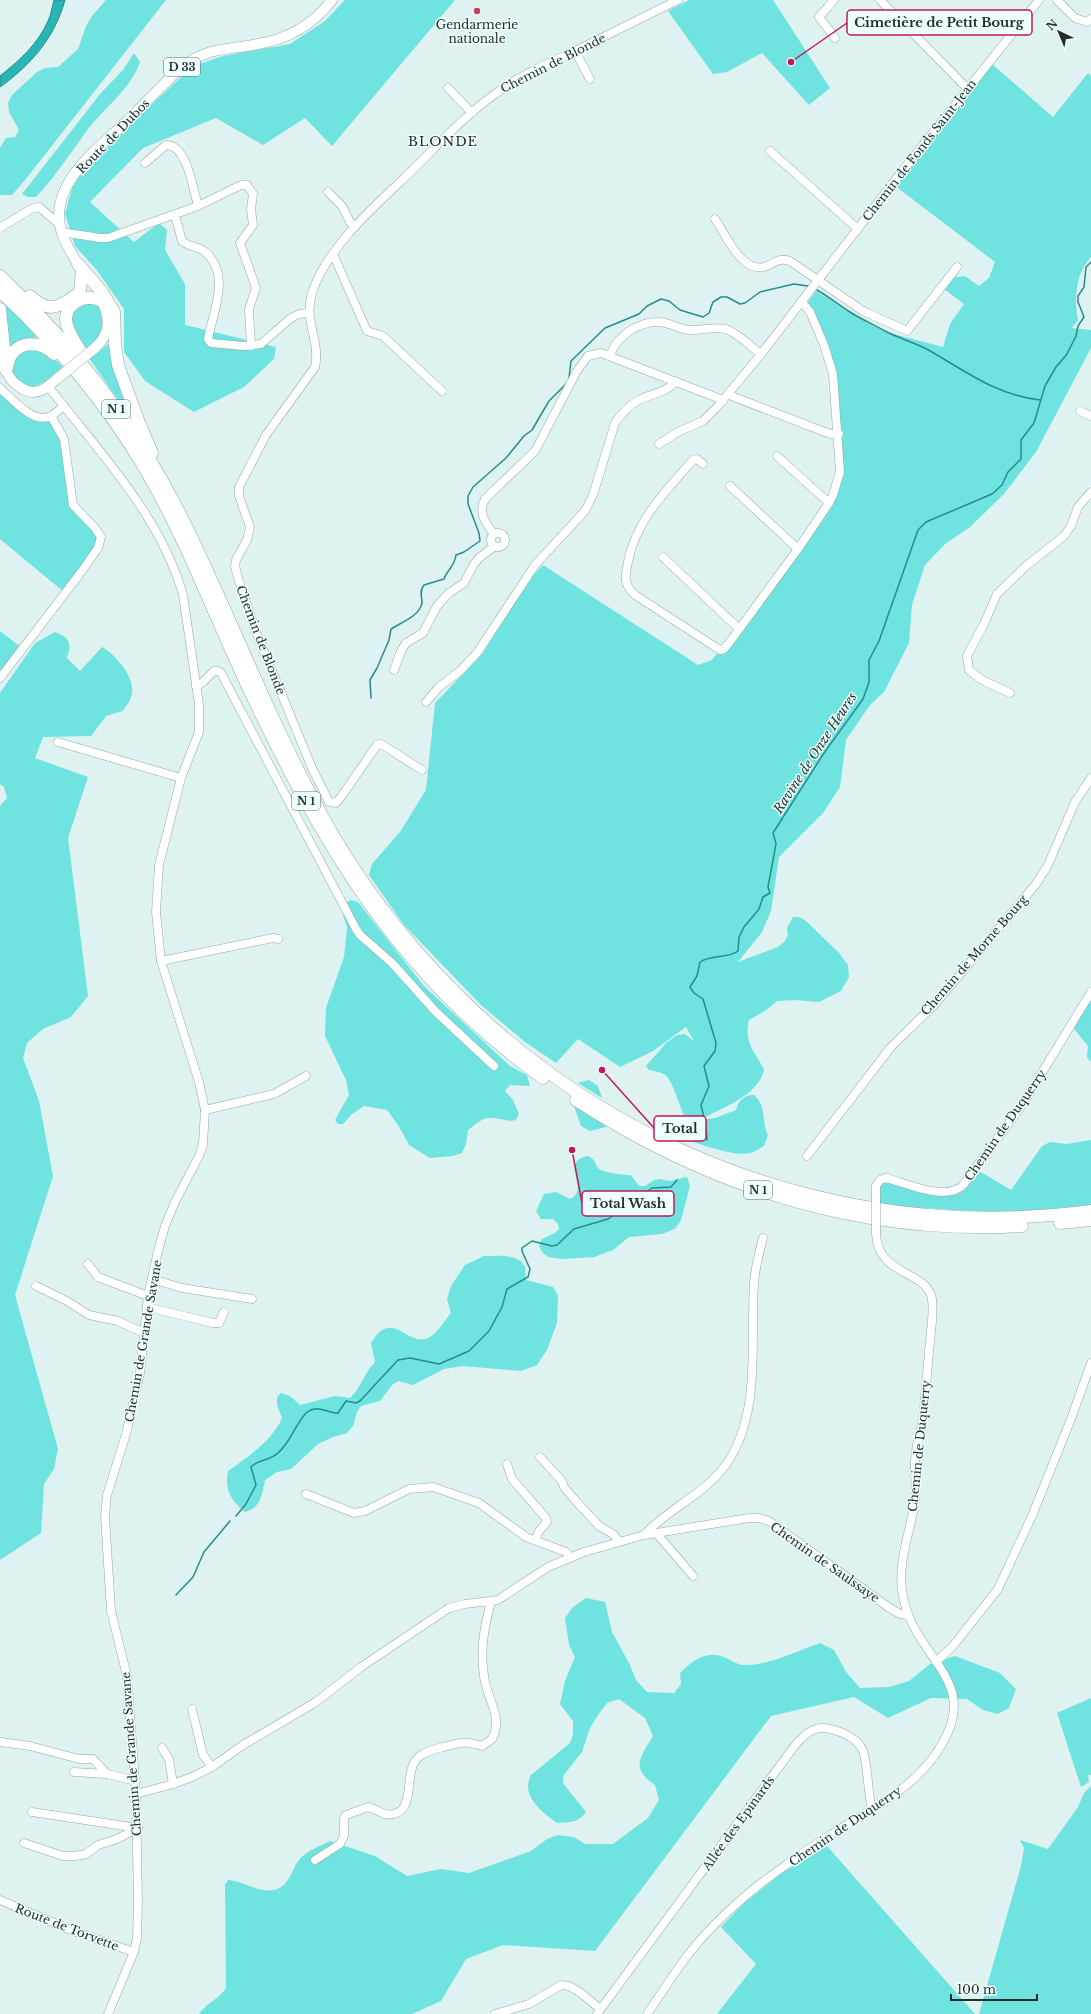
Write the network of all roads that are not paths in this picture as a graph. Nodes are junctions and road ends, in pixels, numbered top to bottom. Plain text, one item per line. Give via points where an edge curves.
1 (678, 0) edge
2 (834, 0) edge
3 (880, 0) edge
4 (1039, 0) edge
5 (1058, 0) edge
6 (332, 2) edge
7 (1091, 19) edge
8 (835, 38) dead end
9 (575, 51) junction
10 (590, 79) dead end
11 (448, 88) dead end
12 (967, 88) junction
13 (472, 113) junction
14 (770, 151) dead end
15 (145, 163) dead end
16 (328, 192) dead end
17 (198, 206) junction
18 (174, 215) junction
19 (715, 219) dead end
20 (354, 226) junction
21 (0, 228) edge
22 (61, 228) junction
23 (858, 229) junction
24 (333, 254) junction
25 (957, 266) dead end
26 (80, 268) junction
27 (0, 270) edge
28 (0, 276) edge
29 (818, 280) junction
30 (93, 288) junction
31 (0, 291) edge
32 (80, 291) junction
33 (100, 300) junction
34 (801, 301) junction
35 (0, 309) edge
36 (308, 314) junction
37 (251, 346) junction
38 (761, 354) junction
39 (610, 356) junction
40 (6, 370) junction
41 (675, 380) junction
42 (48, 386) junction
43 (0, 388) edge
44 (442, 391) dead end
45 (725, 397) junction
46 (64, 406) junction
47 (1080, 411) dead end
48 (108, 414) junction
49 (121, 415) junction
50 (51, 416) junction
51 (1091, 416) edge
52 (839, 434) junction
53 (659, 444) dead end
54 (777, 456) dead end
55 (703, 464) dead end
56 (730, 486) dead end
57 (165, 487) junction
58 (1091, 492) edge
59 (829, 502) junction
60 (494, 534) junction
61 (495, 546) junction
62 (798, 549) junction
63 (664, 557) dead end
64 (739, 629) junction
65 (394, 670) dead end
66 (0, 678) edge
67 (196, 686) junction
68 (1010, 693) dead end
69 (426, 702) dead end
70 (58, 742) dead end
71 (422, 770) dead end
72 (181, 778) junction
73 (1091, 778) edge
74 (278, 939) dead end
75 (161, 961) junction
76 (1091, 992) edge
77 (494, 1066) dead end
78 (306, 1076) dead end
79 (206, 1110) junction
80 (807, 1156) dead end
81 (1091, 1211) edge
82 (1091, 1220) edge
83 (763, 1238) dead end
84 (88, 1264) dead end
85 (152, 1280) junction
86 (36, 1286) dead end
87 (148, 1296) junction
88 (252, 1299) dead end
89 (147, 1307) junction
90 (224, 1312) dead end
91 (144, 1333) junction
92 (1091, 1363) edge
93 (540, 1457) dead end
94 (507, 1464) dead end
95 (306, 1494) dead end
96 (657, 1534) junction
97 (644, 1535) junction
98 (534, 1540) junction
99 (619, 1541) junction
100 (570, 1557) junction
101 (693, 1576) dead end
102 (491, 1602) junction
103 (908, 1615) junction
104 (936, 1662) junction
105 (192, 1709) dead end
106 (0, 1742) edge
107 (162, 1748) dead end
108 (212, 1767) junction
109 (74, 1772) dead end
110 (107, 1774) junction
111 (136, 1781) junction
112 (173, 1784) junction
113 (136, 1794) junction
114 (872, 1809) junction
115 (32, 1812) dead end
116 (138, 1828) junction
117 (24, 1843) dead end
118 (315, 1860) dead end
119 (0, 1900) edge
120 (134, 1952) junction
121 (598, 2011) edge
122 (108, 2014) edge
123 (496, 2014) edge
124 (647, 2014) edge

1 - 9 street, Chemin de Blonde
2 - 8 street via 819,17
3 - 12 street
4 - 12 street, Chemin de Fonds Saint-Jean
5 - 7 street via 1078,21 1087,22
6 - 22 main road, Route de Dubos / D 33 via 294,33 258,44 206,53 193,58 180,68 83,163 62,197 59,210
9 - 10 street
9 - 13 street, Chemin de Blonde via 501,90
11 - 13 street
12 - 23 street, Chemin de Fonds Saint-Jean
13 - 20 street, Chemin de Blonde
14 - 23 street
15 - 17 street via 166,145 179,150 185,161
16 - 20 street via 342,206
17 - 18 street
17 - 37 street via 241,185 247,185 252,191 253,225 240,243 256,288 249,309
18 - 22 street via 104,238
18 - 37 street via 182,241 204,251 214,262 218,274 218,299 209,341 214,344
19 - 29 street via 725,238 752,266 765,267 782,259 790,261
20 - 24 street, Chemin de Blonde
21 - 22 street via 31,209 39,207
22 - 26 main road, Route de Dubos / D 33 via 65,244
23 - 29 street, Chemin de Fonds Saint-Jean
24 - 36 street, Chemin de Blonde via 315,284
24 - 44 street via 367,331 383,336
25 - 29 street via 907,331 863,311
26 - 30 main road, Route de Dubos / D 33
26 - 32 highway
26 - 57 highway via 102,292 114,312 118,365
27 - 32 highway via 39,305 59,306
28 - 49 highway, N 1 via 58,333
29 - 34 street, Chemin de Fonds Saint-Jean
30 - 32 highway
30 - 33 main road, Route de Dubos / D 33
31 - 48 highway, N 1 via 49,340
33 - 42 main road, Route de Dubos / D 33, bridge via 108,318 106,335 95,348
33 - 49 highway via 87,296 75,302 69,308 66,324 70,335
34 - 38 street, Chemin de Fonds Saint-Jean
34 - 52 street via 810,312 828,355 833,374
35 - 40 highway
36 - 37 street via 291,318 264,342
36 - 71 street, Chemin de Blonde via 318,355 315,367 266,435 239,486 239,496 250,527 247,540 236,560 238,578 256,632 312,768 329,802 336,803 377,745 381,744
38 - 39 street via 726,329 689,330 656,322 623,335
38 - 45 street, Chemin de Fonds Saint-Jean
39 - 41 street
39 - 60 street via 594,353 584,359 535,451 485,499 481,511
40 - 42 main road via 12,380 24,390 35,392
40 - 48 highway via 14,352 30,344 41,344 56,356 92,402
41 - 45 street
41 - 69 street via 671,386 637,401 620,416 615,423 585,511 535,565 477,653
42 - 46 street, Chemin de Grande Savane
43 - 50 street via 35,416
45 - 52 street via 751,404 830,434
45 - 53 street, Chemin de Fonds Saint-Jean via 707,418
46 - 50 street
46 - 67 street, Chemin de Grande Savane via 132,493 162,544 183,595
47 - 51 street
48 - 82 highway, N 1 via 143,466 173,520 247,686 309,808 341,863 364,898 412,959 454,1004 495,1041 565,1093 640,1139 705,1171 790,1201 881,1220 947,1226 1000,1227
49 - 57 highway, N 1
50 - 66 street via 64,439 73,505 101,537 98,548 82,571
52 - 59 street via 840,472
54 - 59 street
55 - 64 street via 697,459 693,460 638,528 630,550 627,588 718,649 724,649
56 - 62 street
57 - 81 highway, N 1 via 203,562 260,692 332,833 360,877 417,951 460,996 518,1049 576,1091 656,1138 716,1165 792,1192 842,1204 949,1218 1052,1216
58 - 68 street via 1078,507 1064,536 1026,566 997,594 967,656 969,670 982,680
59 - 62 street
60 - 61 street via 491,542
60 - 61 street via 500,533 504,539 502,545
61 - 65 street via 480,557 464,582 437,606 423,633 406,643
62 - 64 street
63 - 64 street
67 - 72 street, Chemin de Grande Savane via 199,732
67 - 77 street via 214,671 221,673 360,935 392,963 436,1012
70 - 72 street
72 - 75 street, Chemin de Grande Savane via 157,880 156,912
73 - 80 street, Chemin de Morne Bourg via 1075,802 1048,865 1036,884 935,1004 891,1047
74 - 75 street
75 - 79 street, Chemin de Grande Savane
76 - 103 street, Chemin de Duquerry, bridge via 1022,1104 959,1189 938,1192 886,1178 880,1180 876,1186 876,1233 879,1249 894,1267 927,1287 932,1300 924,1408 916,1452 915,1501 902,1557 900,1580
78 - 79 street via 274,1094
79 - 85 street, Chemin de Grande Savane via 205,1133 200,1154 168,1220
83 - 97 street via 754,1282 750,1393 746,1425 724,1467 714,1478
84 - 87 street via 98,1277
85 - 87 street, Chemin de Grande Savane
85 - 88 street via 182,1288
86 - 91 street via 89,1314 118,1321
87 - 89 street, Chemin de Grande Savane
89 - 90 street via 213,1323 219,1323
89 - 91 street, Chemin de Grande Savane
91 - 111 street, Chemin de Grande Savane via 140,1373 126,1434 107,1495 105,1516 111,1611 126,1676
92 - 104 street via 1032,1516 998,1589 953,1646
93 - 99 street via 599,1526
94 - 98 street via 512,1479 546,1518 547,1522
95 - 98 street via 354,1513 365,1511 409,1489 433,1487 479,1503
96 - 97 street, Chemin de Saulssaye
96 - 101 street
96 - 103 street, Chemin de Saulssaye via 760,1518 805,1545 888,1607 900,1614
97 - 99 street, Chemin de Saulssaye
98 - 100 street via 566,1552
99 - 100 street, Chemin de Saulssaye
100 - 102 street, Chemin de Saulssaye via 548,1567 510,1593
102 - 108 street via 449,1608 361,1667 316,1702 243,1745
102 - 118 street via 484,1625 482,1646 484,1677 494,1708 496,1727 492,1739 482,1746 461,1741 419,1756 412,1764 408,1794 402,1810 396,1814 387,1814 368,1807 346,1815 344,1836 340,1844
103 - 104 street, Chemin de Duquerry via 922,1643
104 - 114 street, Chemin de Duquerry via 946,1676 954,1698 952,1720 932,1759 895,1794
105 - 108 street via 203,1756
106 - 110 street via 30,1746 79,1759 93,1759
107 - 112 street via 170,1759
108 - 112 street
109 - 110 street
110 - 111 street
111 - 113 street, Chemin de Grande Savane
112 - 113 street
113 - 116 street, Chemin de Grande Savane
114 - 121 street, Allée des Epinards via 860,1745 833,1729 816,1728 810,1732 776,1772
114 - 124 street, Chemin de Duquerry via 830,1834 750,1892 692,1949
115 - 116 street
116 - 117 street via 98,1845 86,1854 75,1856 63,1856
116 - 120 street, Chemin de Grande Savane via 138,1909
119 - 120 street, Route de Torvette via 73,1931
120 - 122 street, Chemin de Grande Savane
121 - 123 street via 581,1993 569,1986 561,1985 529,2004

